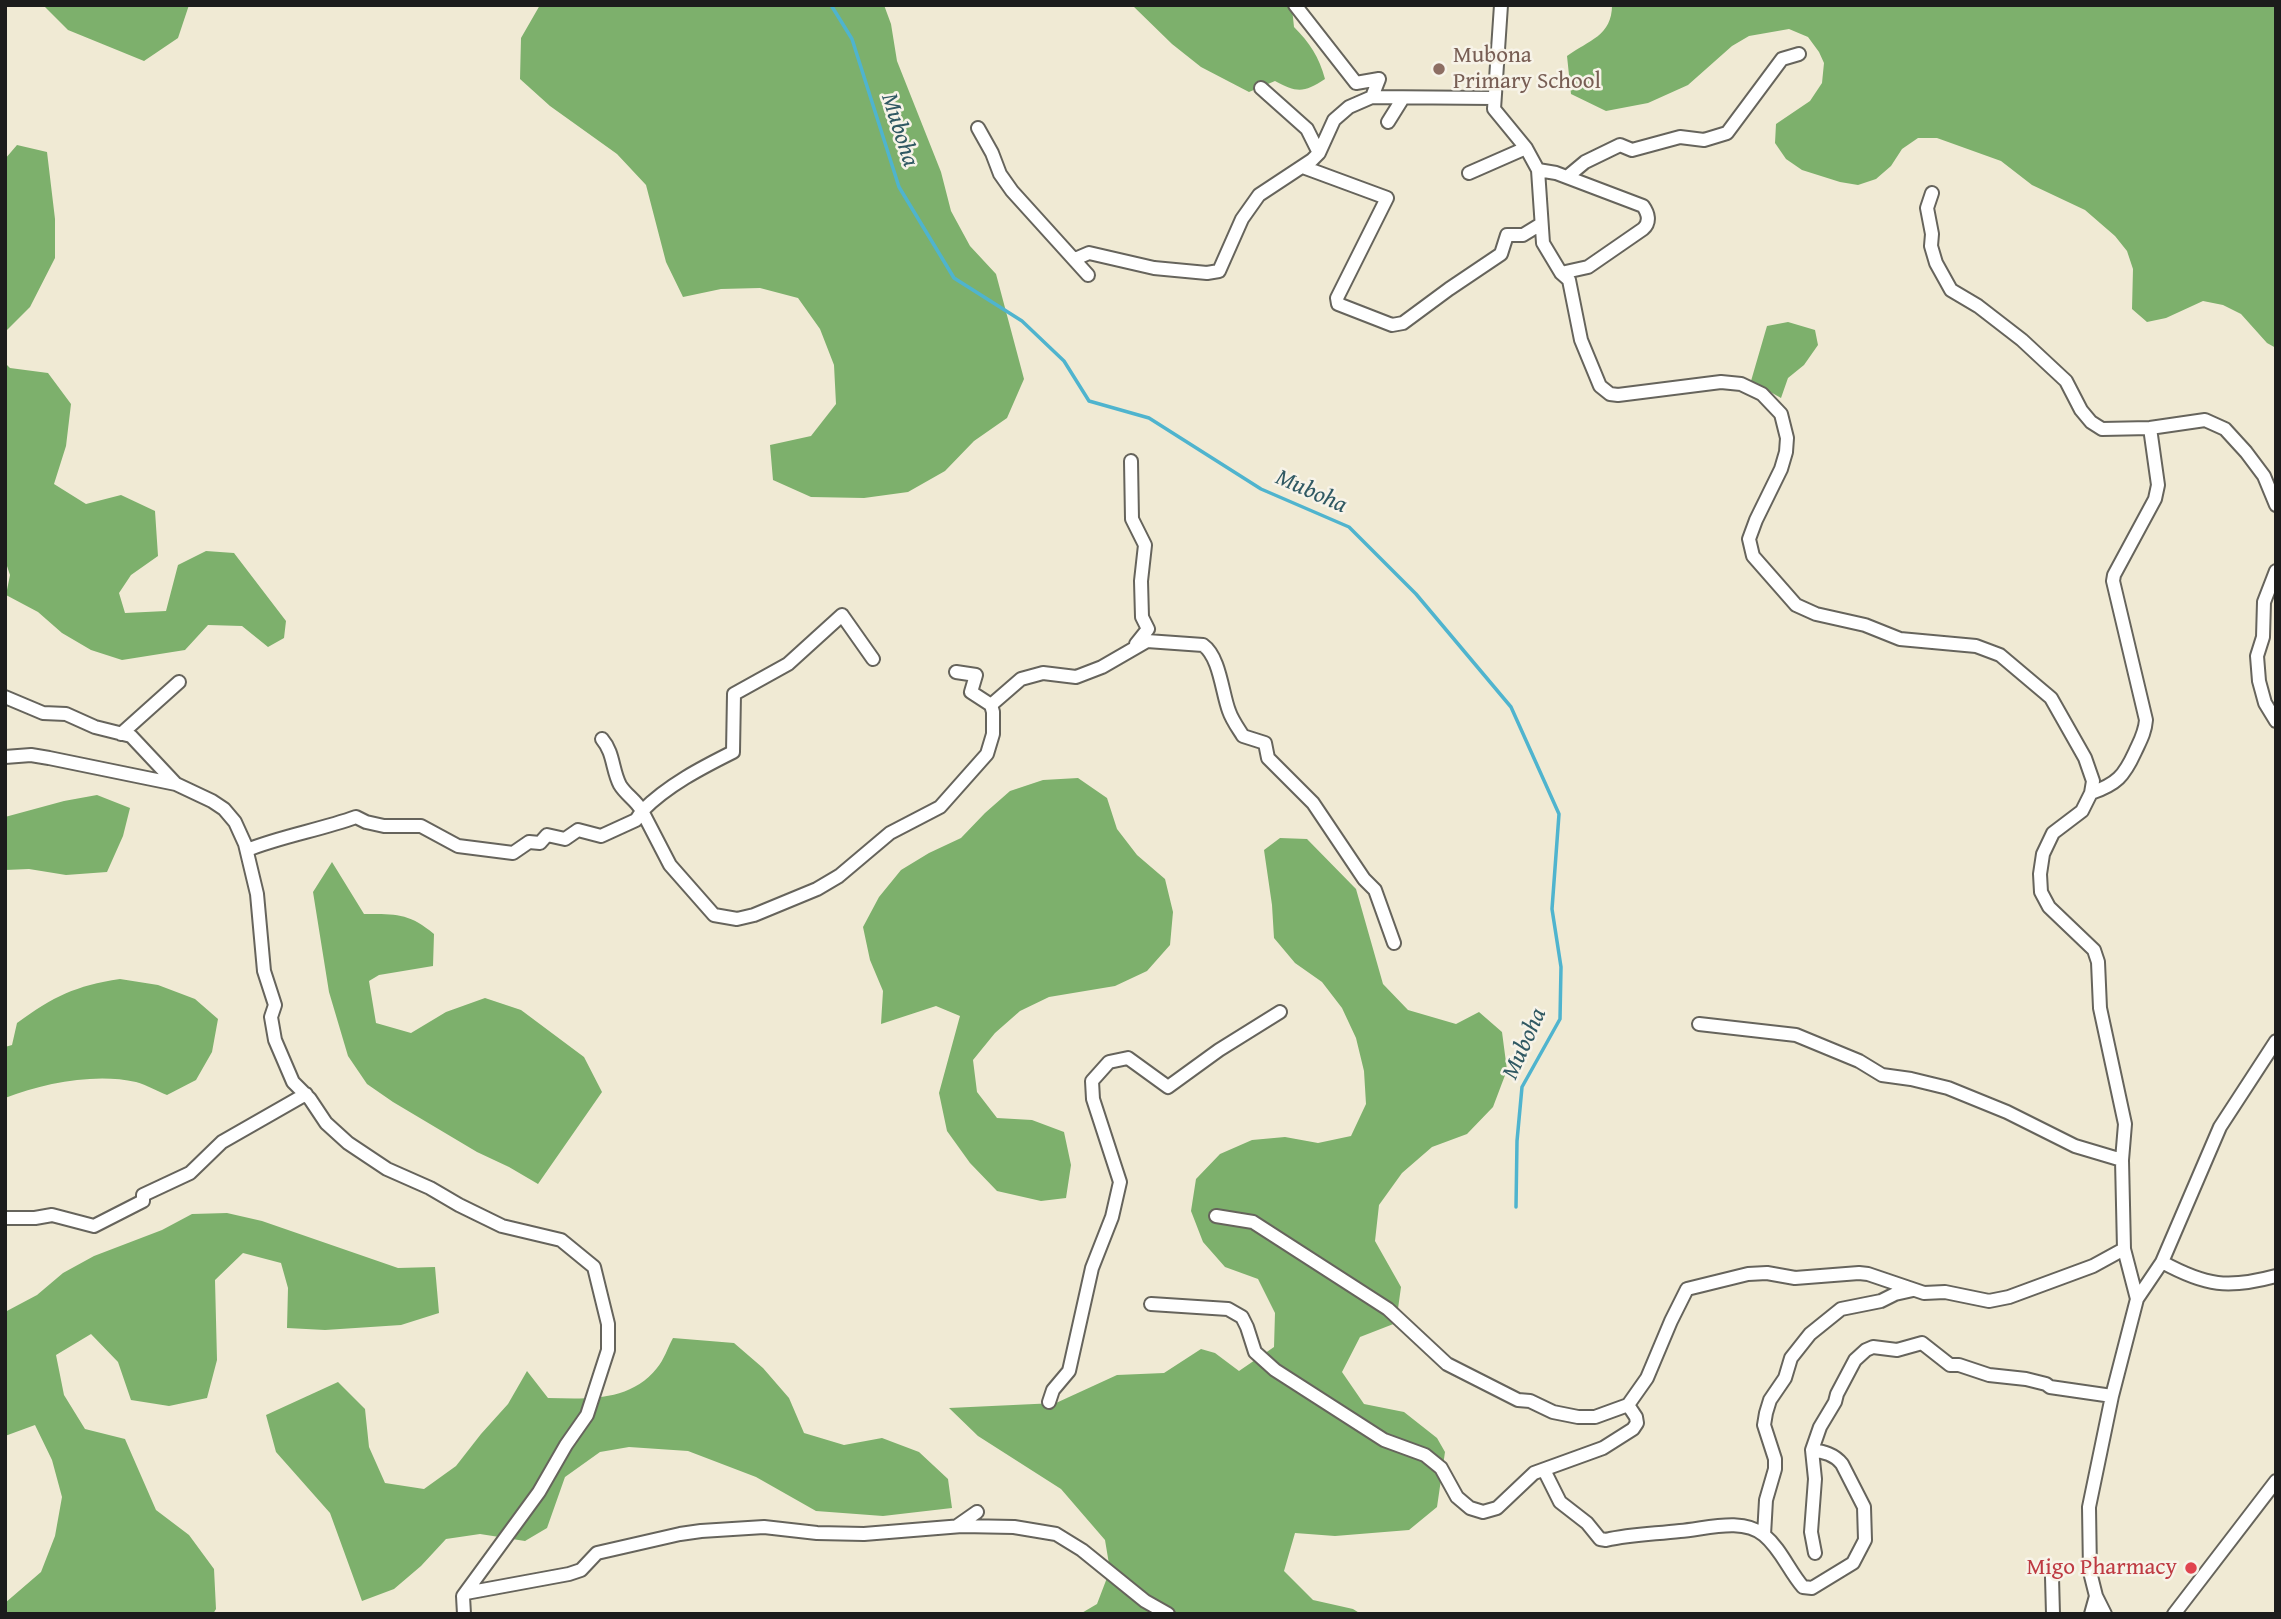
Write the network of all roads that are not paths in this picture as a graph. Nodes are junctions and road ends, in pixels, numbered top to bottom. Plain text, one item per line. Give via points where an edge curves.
1 (1295, 5) edge
2 (1501, 5) edge
3 (1799, 54) dead end
4 (1261, 88) dead end
5 (1372, 97) junction
6 (1403, 98) junction
7 (1494, 98) junction
8 (1388, 122) dead end
9 (978, 128) dead end
10 (1526, 148) junction
11 (1318, 153) junction
12 (1303, 167) junction
13 (1538, 170) junction
14 (1469, 173) dead end
15 (1567, 177) junction
16 (1932, 194) dead end
17 (1541, 225) junction
18 (1075, 259) junction
19 (1561, 273) junction
20 (1088, 275) dead end
21 (2150, 428) junction
22 (1131, 461) dead end
23 (2276, 505) edge
24 (2276, 571) edge
25 (1129, 652) junction
26 (873, 659) dead end
27 (956, 672) dead end
28 (178, 682) dead end
29 (5, 697) edge
30 (991, 705) junction
31 (2276, 721) edge
32 (121, 734) junction
33 (602, 739) dead end
34 (5, 757) edge
35 (176, 784) junction
36 (2091, 793) junction
37 (642, 811) junction
38 (247, 850) junction
39 (1394, 943) dead end
40 (1280, 1012) dead end
41 (1699, 1024) dead end
42 (2276, 1041) edge
43 (306, 1094) junction
44 (2122, 1160) junction
45 (1216, 1216) dead end
46 (5, 1218) edge
47 (2124, 1249) junction
48 (2162, 1262) junction
49 (2276, 1276) edge
50 (1913, 1290) junction
51 (2137, 1299) junction
52 (1151, 1304) dead end
53 (2112, 1395) junction
54 (1049, 1402) dead end
55 (1628, 1405) junction
56 (1812, 1450) junction
57 (1544, 1469) junction
58 (2276, 1481) edge
59 (977, 1512) dead end
60 (956, 1527) junction
61 (1765, 1535) junction
62 (1815, 1553) dead end
63 (2052, 1577) dead end
64 (466, 1593) junction
65 (2095, 1596) junction
66 (464, 1614) edge
67 (1168, 1614) edge
68 (2053, 1614) edge
69 (2091, 1614) edge
70 (2105, 1614) edge
71 (2174, 1614) edge

1 - 5 street via 1356,83 1379,79
2 - 7 street
3 - 15 street via 1782,59 1727,132 1704,140 1680,137 1632,150 1620,145
4 - 11 street via 1307,129
5 - 6 street
5 - 11 street via 1334,120
6 - 7 street
6 - 8 street
7 - 10 street via 1496,113
9 - 18 street via 1012,191
10 - 13 street
10 - 14 street
11 - 12 street
12 - 17 street via 1387,198 1337,298 1338,304 1392,325 1403,324 1501,254 1507,235 1523,234
12 - 18 street via 1259,195 1242,219 1219,271 1154,268 1089,253
13 - 15 street
13 - 17 street
15 - 19 street via 1643,206 1648,220 1643,229 1588,267
16 - 21 street via 1927,208 1931,246 1951,290 2022,340 2066,381 2091,422 2102,429
17 - 19 street via 1543,243
18 - 20 street
19 - 36 street via 1569,280 1580,340 1605,391 1618,395 1704,383 1741,384 1762,394 1781,414 1787,452 1749,539 1753,555 1796,606 1900,639 1976,646 2000,654 2051,698 2085,758 2093,781
21 - 23 street via 2205,420 2225,429 2264,477
21 - 36 street via 2158,485 2155,499 2113,581 2145,732 2125,774
22 - 25 street via 1132,519 1145,545 1142,617 1148,629
24 - 31 street via 2264,602 2263,637 2257,656 2265,703
25 - 30 street via 1076,677 1043,673 1021,680
25 - 39 street via 1147,641 1203,645 1210,650 1229,711 1243,736 1265,743 1268,758 1313,803 1375,890
26 - 37 street via 842,615 788,664 734,694 733,752 657,796
27 - 30 street via 976,675 971,692
28 - 32 street
29 - 32 street via 43,713 66,714
30 - 37 street via 993,734 987,754 940,807 890,833 839,876 754,915 737,919 714,915 670,865
32 - 35 street via 131,736
33 - 37 street via 610,749 621,786
34 - 35 street via 31,755
35 - 38 street via 224,809
36 - 44 street via 2082,811 2053,833 2043,854 2041,892 2049,907 2094,950 2098,962 2100,1008 2125,1124
37 - 38 street via 636,820 601,836 578,830 565,839 547,835 540,843 529,842 513,853 458,846 421,826 384,826 356,817
38 - 43 street via 257,894 264,971 275,1005 272,1028 293,1082
40 - 54 street via 1168,1087 1128,1058 1109,1062 1092,1081 1093,1099 1120,1182 1092,1268 1069,1371
41 - 44 street via 1796,1035 1882,1075 1948,1088 2076,1146
42 - 48 street via 2220,1127
43 - 46 street via 222,1142 190,1173 94,1226 52,1215
43 - 64 street via 326,1123 366,1157 502,1226 561,1240 594,1267 598,1279 608,1324 608,1350 587,1415 539,1492
44 - 47 street
45 - 55 street via 1253,1222 1388,1309 1447,1364 1518,1401 1578,1417 1595,1417
47 - 50 street via 2093,1266 1989,1301
47 - 51 street
48 - 49 street via 2218,1284
48 - 51 street
50 - 55 street via 1868,1274 1796,1278 1768,1273 1734,1276 1687,1289 1647,1378
50 - 61 street via 1841,1309 1810,1334 1791,1358 1785,1378 1770,1400 1764,1425 1775,1460 1766,1500
51 - 53 street
52 - 57 street via 1228,1310 1242,1317 1255,1352 1275,1370 1384,1440 1425,1455 1441,1468 1457,1497 1470,1508 1497,1508
53 - 56 street via 1989,1376 1950,1365 1922,1343 1896,1350 1873,1346 1855,1360
53 - 65 street via 2089,1507 2089,1565
55 - 57 street via 1636,1417 1633,1429 1603,1448
56 - 61 street via 1837,1458 1856,1488 1864,1507 1862,1549 1853,1563 1812,1588 1803,1587
56 - 62 street
57 - 61 street via 1560,1502 1606,1541 1730,1526
58 - 71 street
59 - 60 street
60 - 64 street via 864,1534 764,1527 680,1534 597,1553 581,1570 569,1574
60 - 67 street via 1014,1527 1056,1534
63 - 68 street
64 - 66 street
65 - 69 street
65 - 70 street

